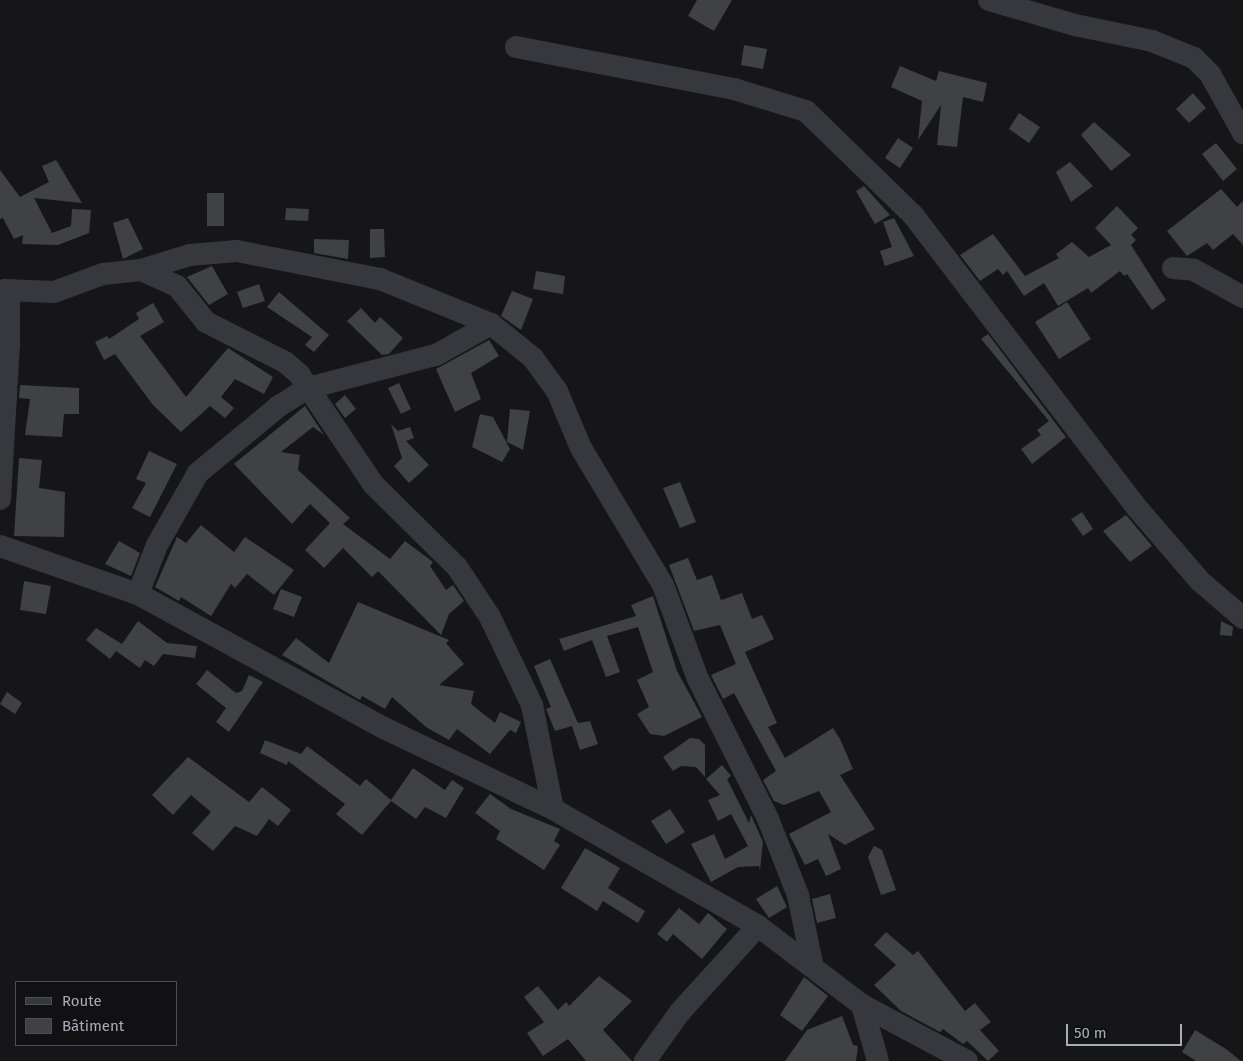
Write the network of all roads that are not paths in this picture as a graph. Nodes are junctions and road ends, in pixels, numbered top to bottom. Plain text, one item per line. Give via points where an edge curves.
1 (988, 0) edge
2 (516, 47) dead end
3 (1243, 133) edge
4 (1173, 268) dead end
5 (141, 270) junction
6 (1243, 297) edge
7 (491, 324) junction
8 (308, 388) junction
9 (0, 499) edge
10 (0, 546) edge
11 (138, 594) junction
12 (1243, 618) edge
13 (553, 810) junction
14 (758, 926) junction
15 (812, 963) junction
16 (862, 1005) junction
17 (877, 1060) edge
18 (645, 1061) edge
19 (967, 1061) edge

1 - 3 street via 1075,25 1152,41 1194,58 1210,74
2 - 12 street via 734,89 806,111 913,215 1138,508 1200,582
4 - 6 street via 1194,270
5 - 7 street via 190,255 237,251 380,279
5 - 8 street via 177,286 206,322 285,362
5 - 9 street via 103,274 54,292 5,290 10,299 9,345
7 - 8 street via 421,360
7 - 15 street via 513,339 549,377 591,466 651,559 698,679 775,838 804,913
8 - 11 street via 278,406 198,473 157,545
8 - 13 street via 374,485 457,568 486,610 532,705
10 - 11 street
11 - 13 street via 386,728
13 - 14 street
14 - 15 street
14 - 18 street via 680,1012
15 - 16 street
16 - 17 street
16 - 19 street

